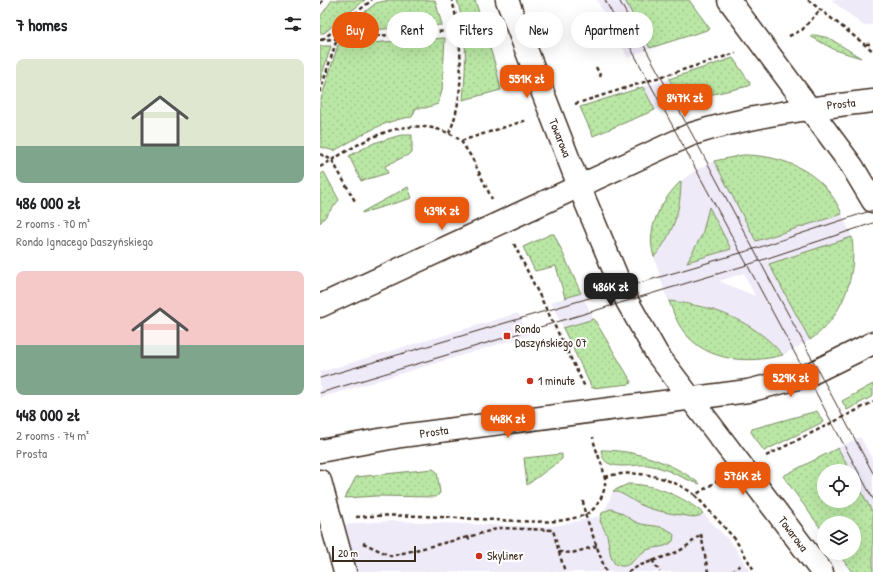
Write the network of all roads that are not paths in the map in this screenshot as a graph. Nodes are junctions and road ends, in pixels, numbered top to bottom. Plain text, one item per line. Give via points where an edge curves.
1 (507, 0) edge
2 (729, 0) edge
3 (873, 101) edge
4 (810, 108) junction
5 (579, 186) junction
6 (873, 202) edge
7 (320, 306) edge
8 (873, 343) edge
9 (691, 400) junction
10 (320, 451) edge
11 (320, 481) edge
12 (345, 572) edge
13 (822, 572) edge

1 - 5 main road, Towarowa
2 - 4 main road
3 - 4 main road, Prosta
4 - 5 main road, Prosta via 722,124 692,134
4 - 6 main road via 852,166
5 - 7 main road
5 - 9 main road, Towarowa via 627,301 657,354
8 - 9 main road, Prosta via 806,376 748,391
9 - 10 main road, Prosta via 401,436
9 - 13 main road, Towarowa
11 - 12 main road

